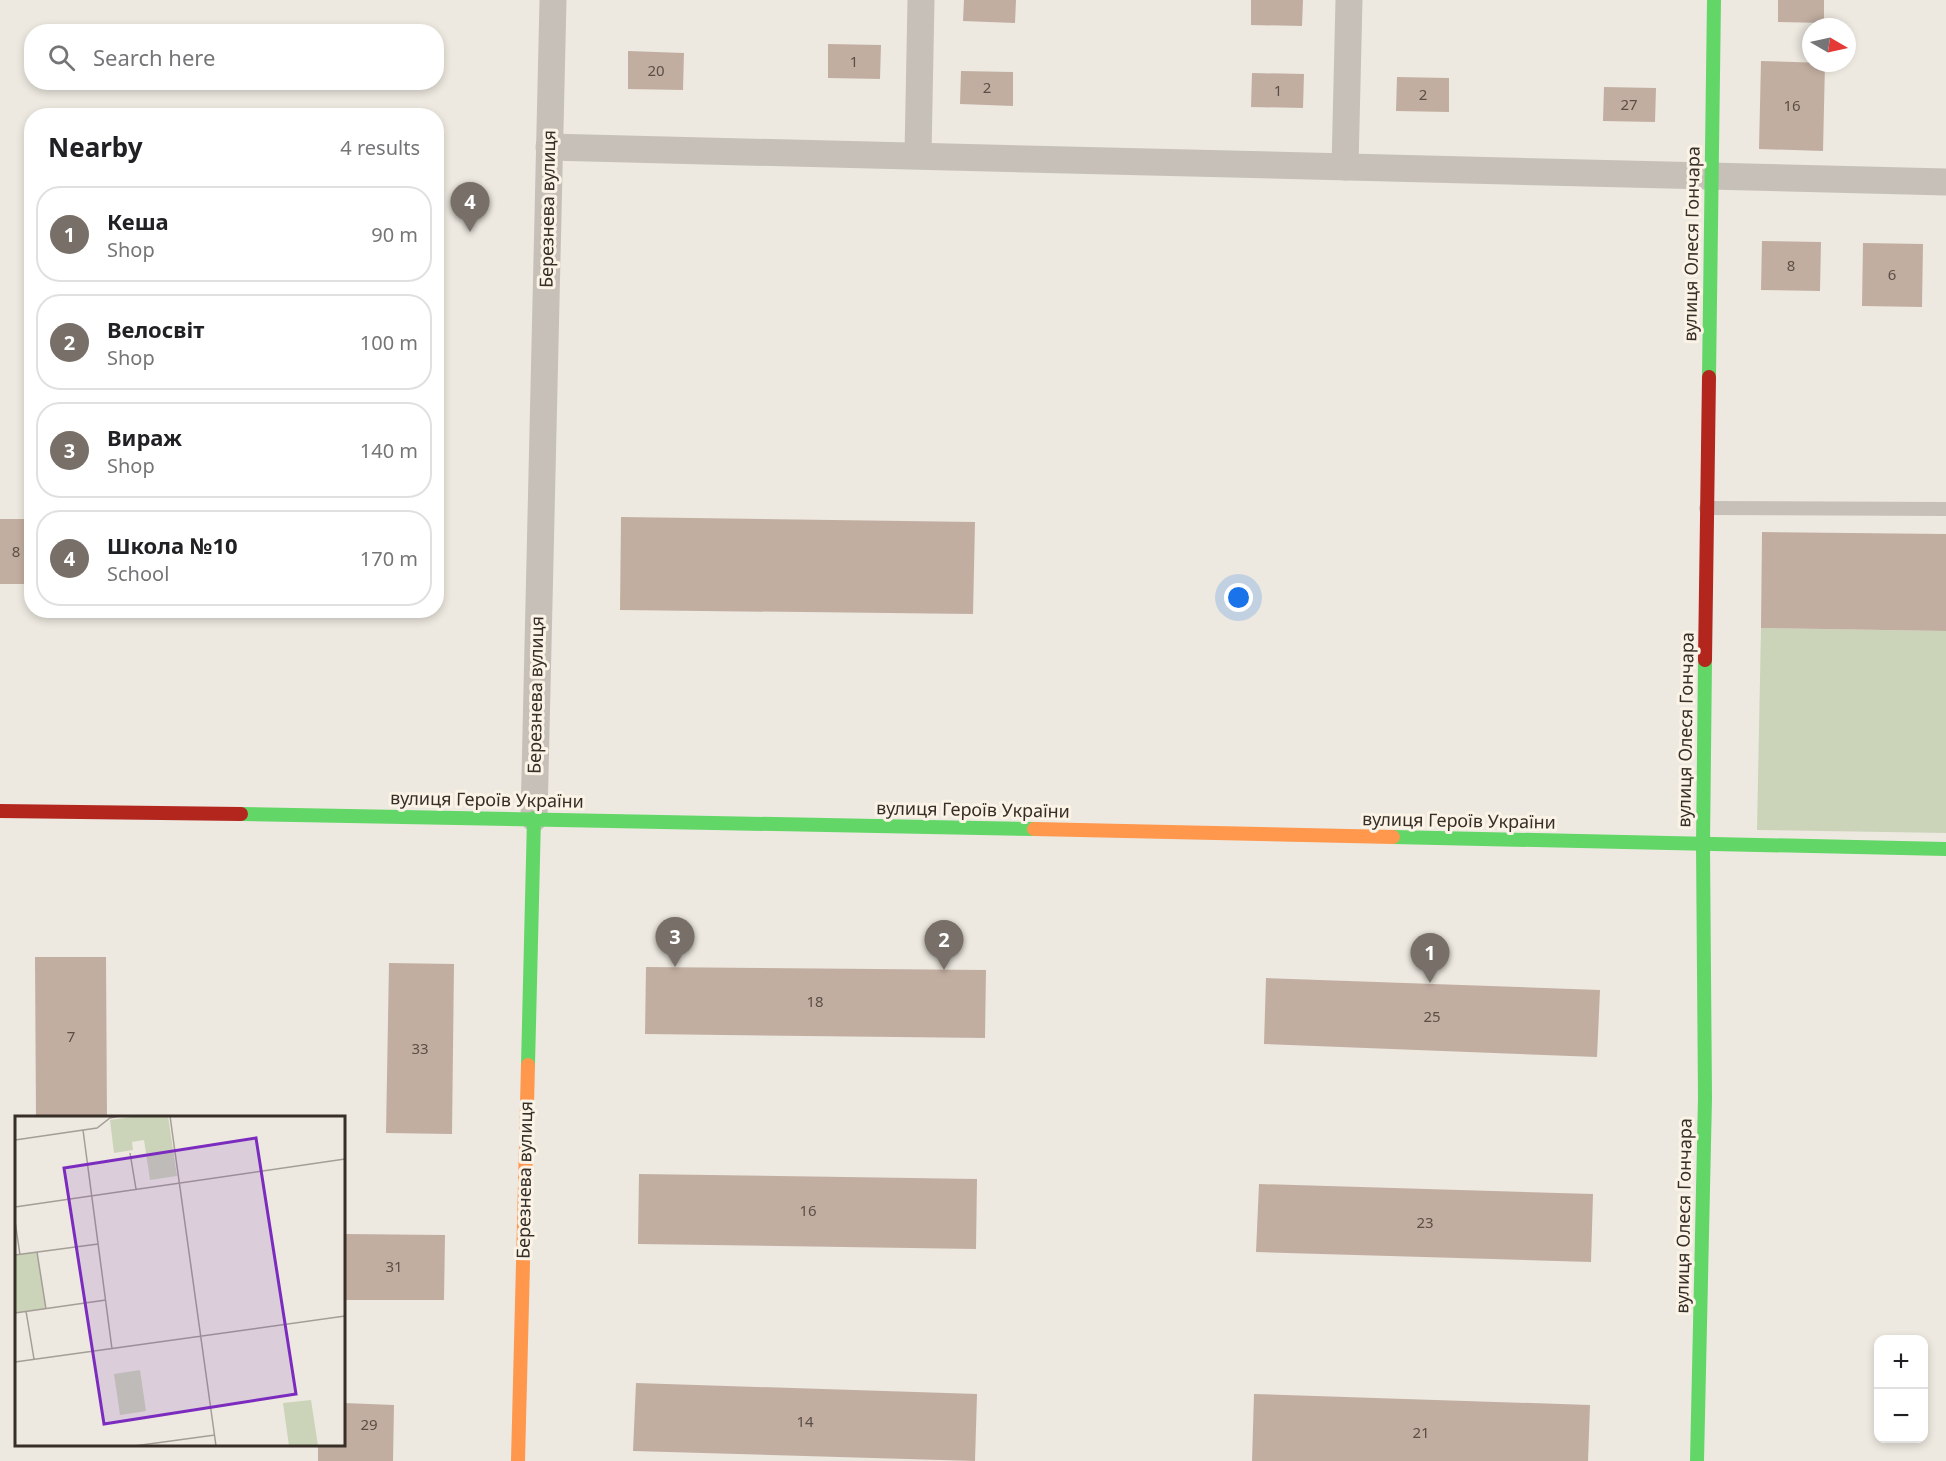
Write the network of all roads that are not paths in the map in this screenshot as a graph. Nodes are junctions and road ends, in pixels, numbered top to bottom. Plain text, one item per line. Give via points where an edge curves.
1 (553, 0) edge
2 (921, 0) edge
3 (1348, 0) edge
4 (1714, 0) edge
5 (549, 147) junction
6 (918, 154) junction
7 (1345, 167) junction
8 (1711, 176) junction
9 (1946, 182) edge
10 (1706, 508) junction
11 (1946, 509) edge
12 (0, 811) edge
13 (534, 818) junction
14 (1703, 845) junction
15 (1946, 849) edge
16 (518, 1461) edge
17 (1697, 1461) edge

1 - 5 street, Березнева вулиця
2 - 6 street
3 - 7 street
4 - 8 street, вулиця Олеся Гончара
5 - 6 street
5 - 13 street, Березнева вулиця
6 - 7 street
7 - 8 street
8 - 9 street
8 - 10 street, вулиця Олеся Гончара
10 - 11 lane
10 - 14 street, вулиця Олеся Гончара
12 - 13 street, вулиця Героїв України
13 - 14 street, вулиця Героїв України
13 - 16 street, Березнева вулиця
14 - 15 street, вулиця Героїв України
14 - 17 street, вулиця Олеся Гончара via 1705,1098

